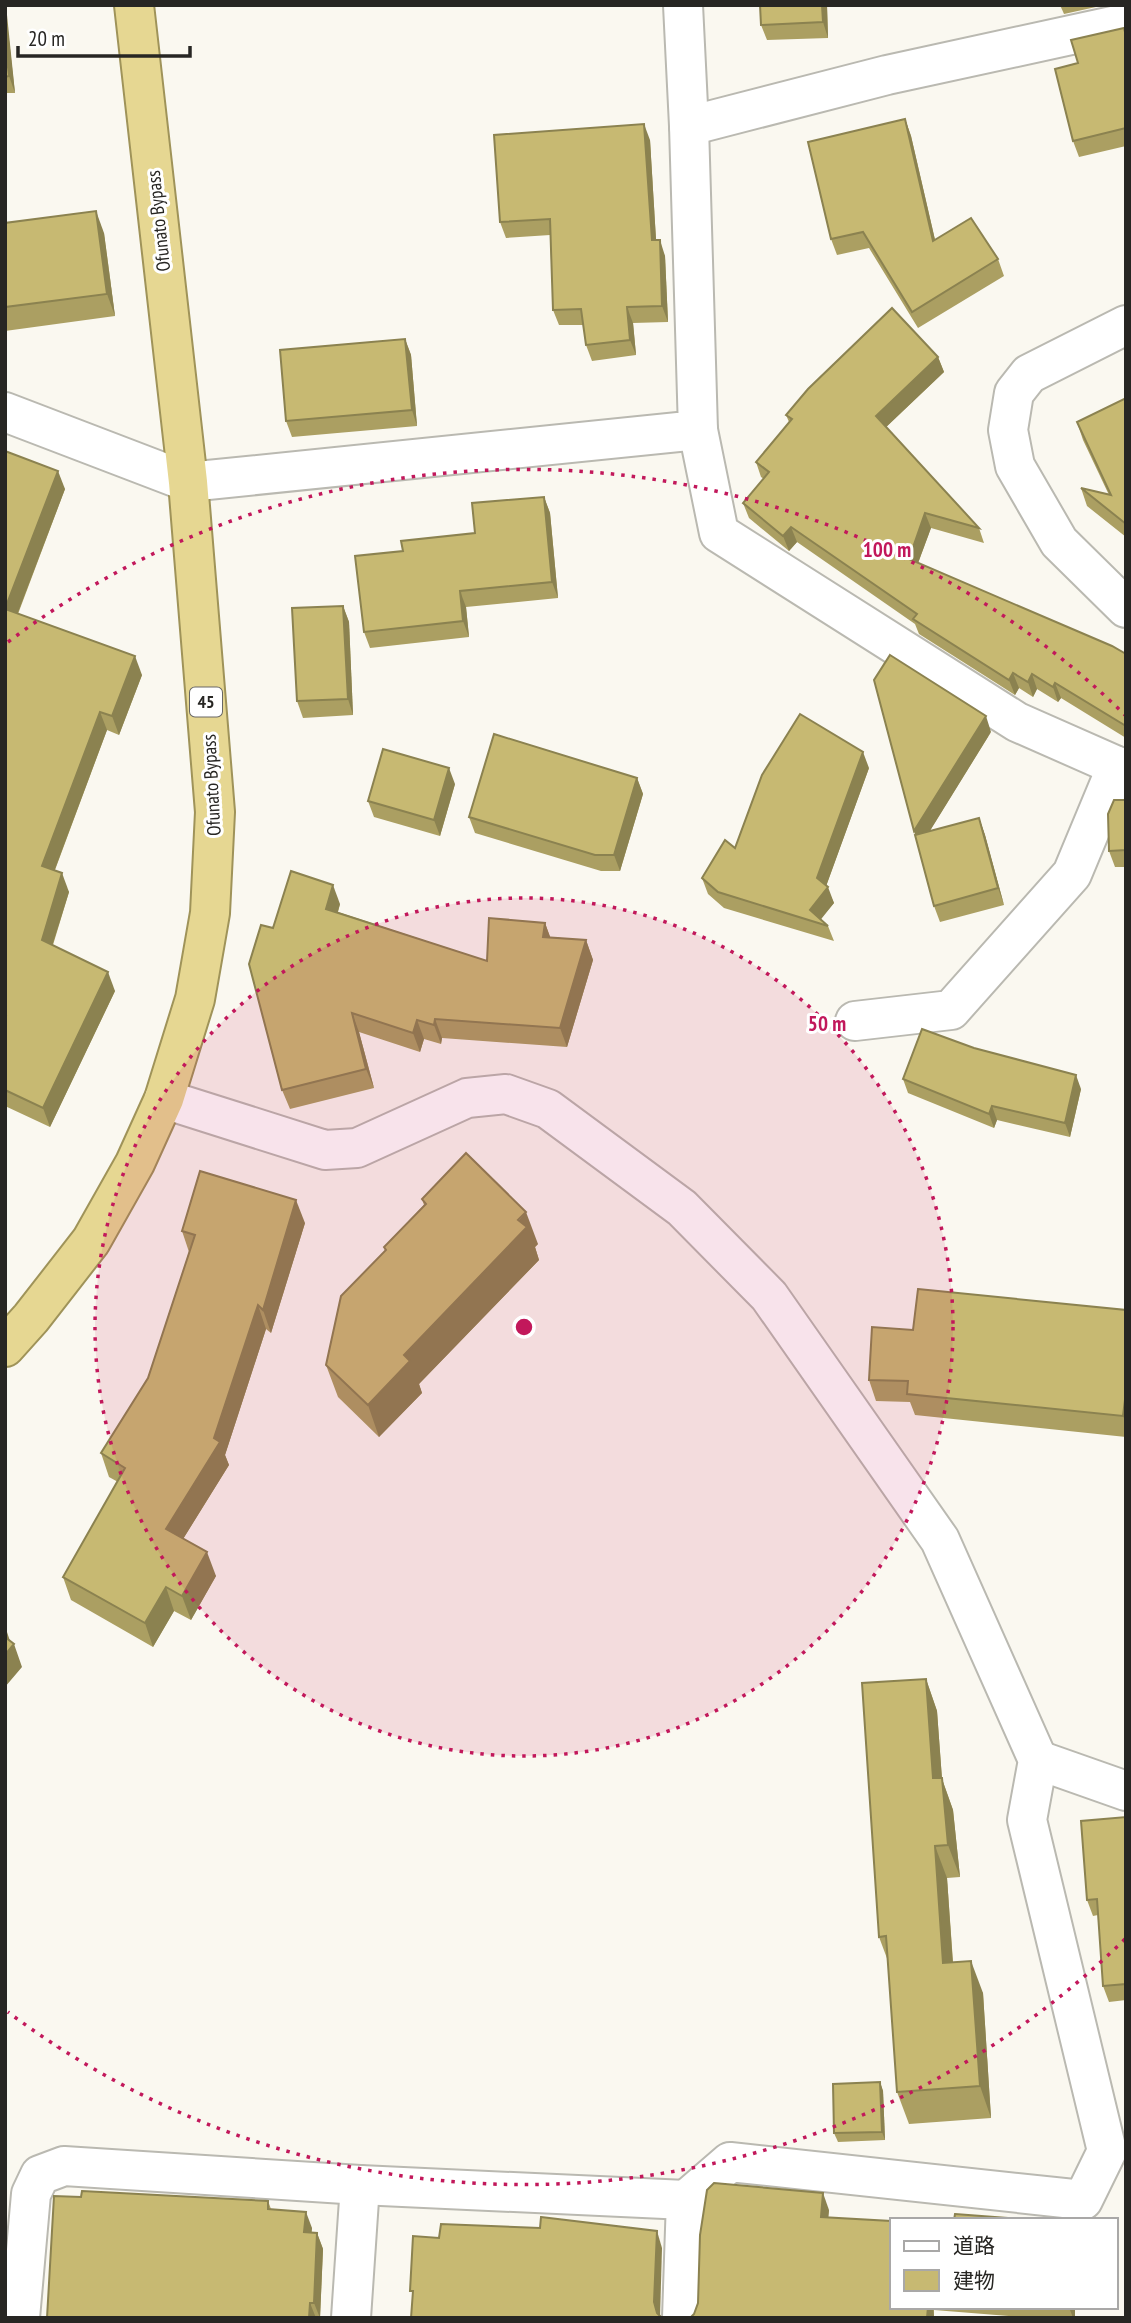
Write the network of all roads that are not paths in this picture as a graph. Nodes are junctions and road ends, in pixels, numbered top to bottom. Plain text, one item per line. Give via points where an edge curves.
1 (134, 5) edge
2 (683, 5) edge
3 (1126, 23) edge
4 (689, 126) junction
5 (1120, 339) edge
6 (5, 412) edge
7 (698, 430) junction
8 (188, 482) junction
9 (1126, 608) edge
10 (1121, 768) edge
11 (855, 1021) dead end
12 (164, 1100) junction
13 (5, 1348) edge
14 (1038, 1760) junction
15 (1126, 1791) edge
16 (360, 2185) junction
17 (686, 2200) junction
18 (20, 2318) edge
19 (351, 2318) edge
20 (682, 2318) edge

1 - 8 highway, Ofunato Bypass / 45
2 - 4 street
3 - 4 street via 887,75
4 - 7 street
5 - 9 street via 1029,374 1014,393 1008,430 1015,466 1059,542
6 - 8 street
7 - 8 street
7 - 10 street via 719,533 1017,722
8 - 12 highway, Ofunato Bypass / 45 via 215,812 208,925 195,999
10 - 11 street via 1072,874 951,1010
12 - 13 highway, Ofunato Bypass / 45 via 91,1241
12 - 14 street via 325,1150 357,1148 467,1098 506,1094 548,1109 682,1208 769,1296 940,1540
14 - 15 street
14 - 17 street via 1027,1820 1107,2151 1083,2200 730,2162
16 - 17 street
16 - 18 street via 64,2166 40,2175 30,2194
16 - 19 street
17 - 20 street

